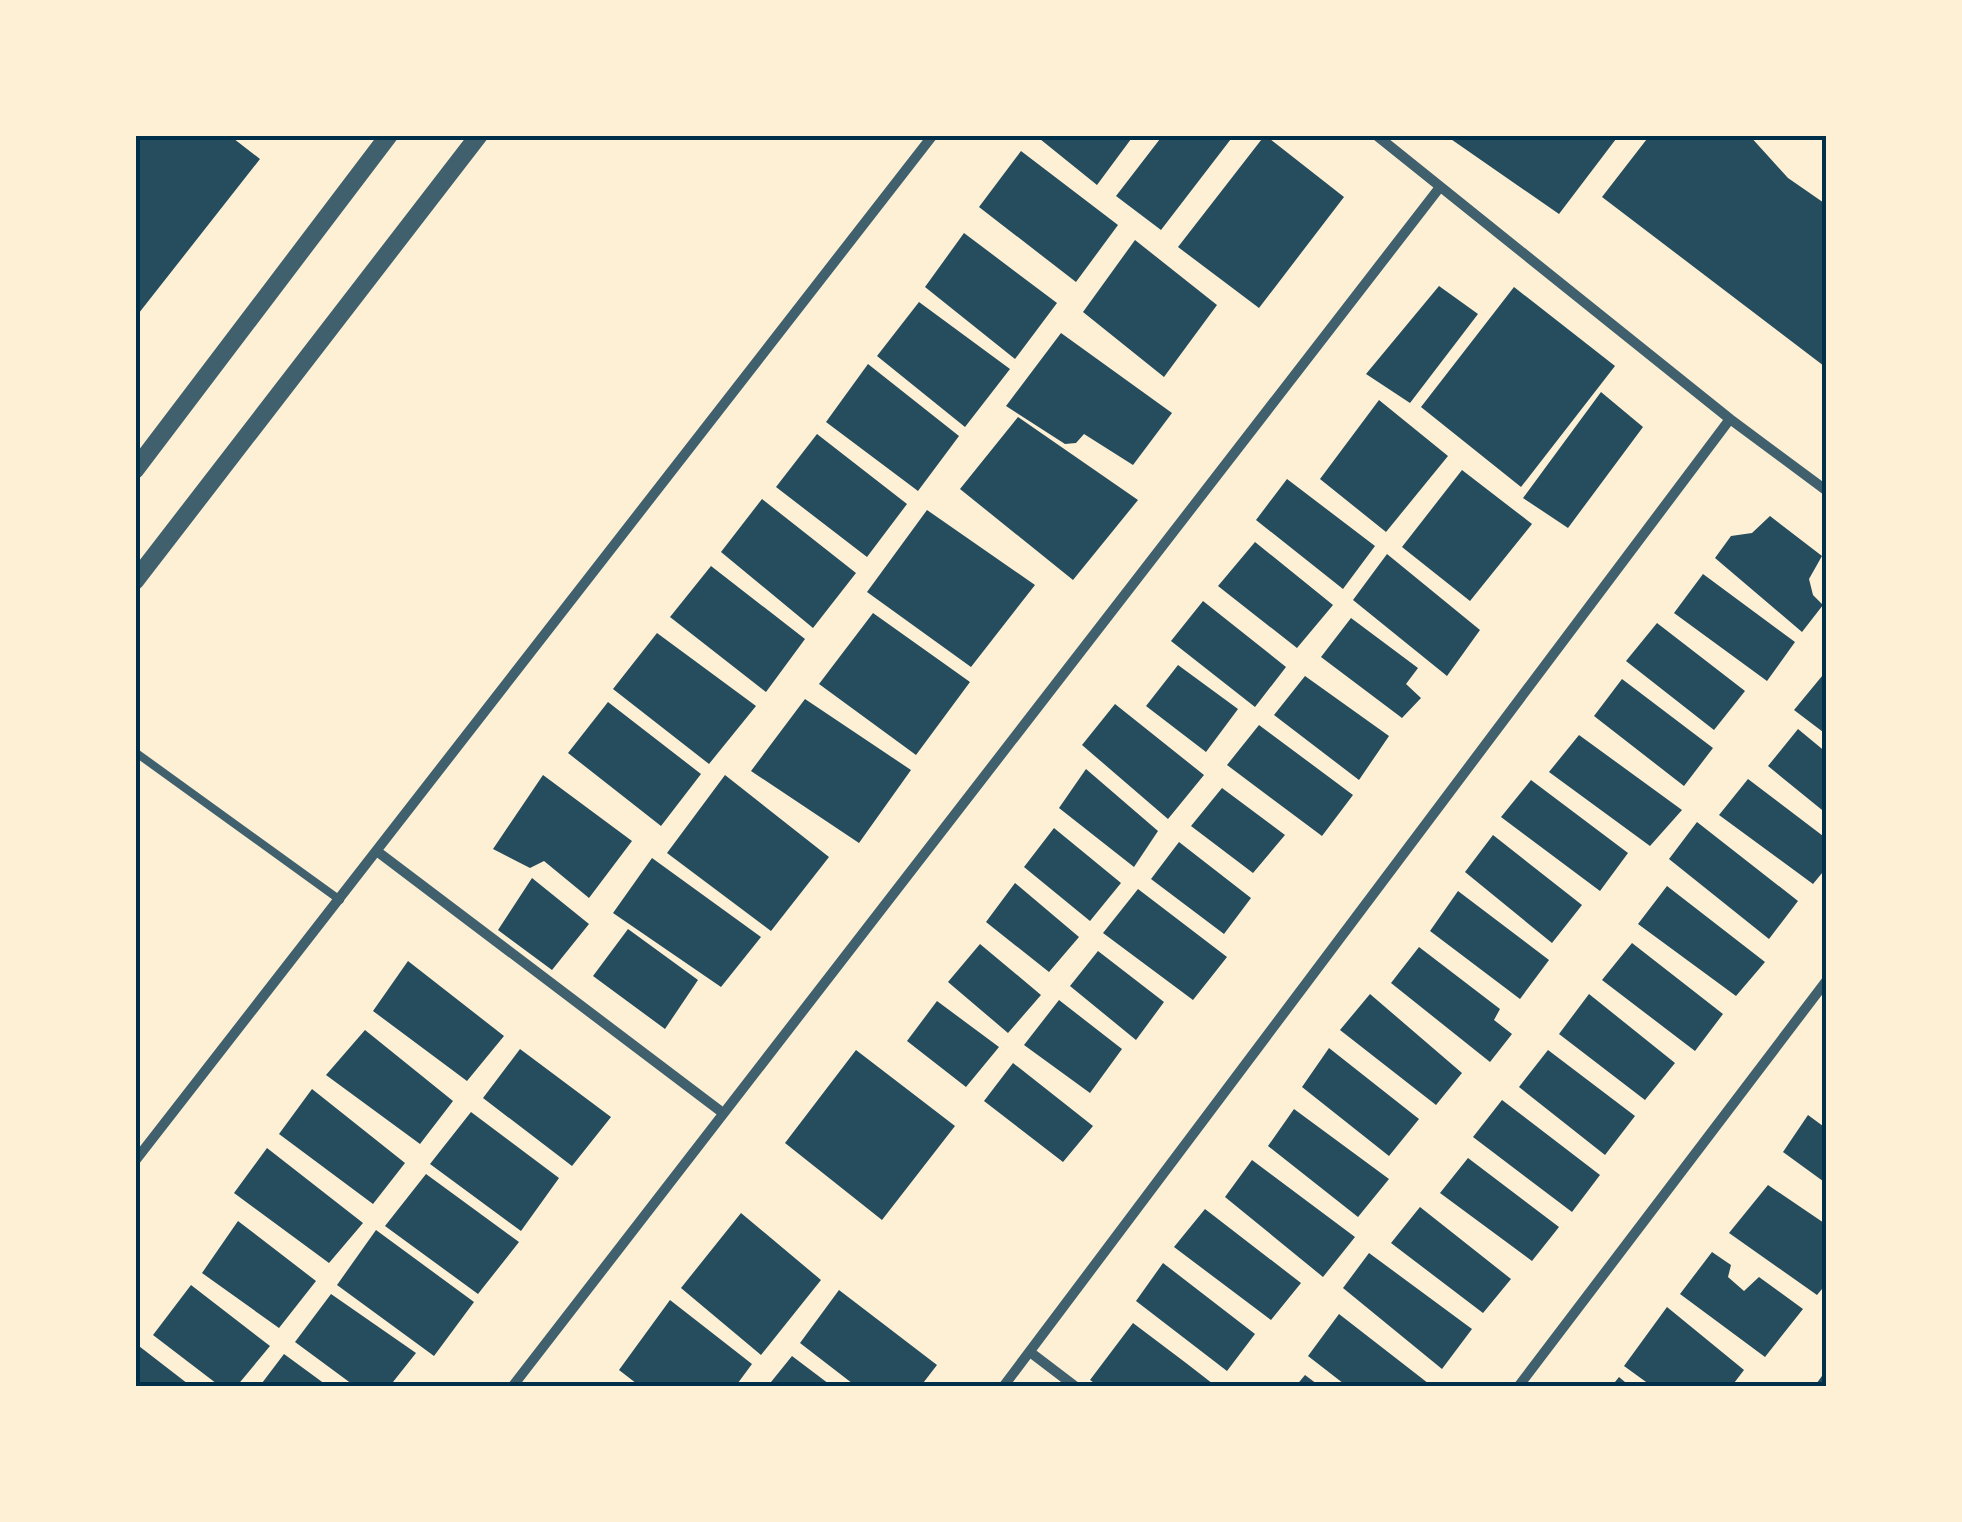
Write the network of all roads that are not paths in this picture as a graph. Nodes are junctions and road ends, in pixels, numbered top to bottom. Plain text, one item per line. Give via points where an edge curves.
1 (388, 135) edge
2 (479, 135) edge
3 (934, 135) edge
4 (1376, 135) edge
5 (1440, 187) junction
6 (1730, 419) junction
7 (135, 470) edge
8 (1827, 491) edge
9 (135, 582) edge
10 (135, 752) edge
11 (378, 852) junction
12 (340, 900) junction
13 (1827, 980) edge
14 (722, 1113) junction
15 (135, 1161) edge
16 (1030, 1352) junction
17 (512, 1387) edge
18 (1003, 1387) edge
19 (1076, 1387) edge
20 (1518, 1387) edge

1 - 7 street
2 - 9 street
3 - 11 street
4 - 5 street
5 - 6 street
5 - 14 street
6 - 8 street
6 - 16 street
10 - 12 lane
11 - 12 street
11 - 14 street
12 - 15 street
13 - 20 street
14 - 17 street
16 - 18 street
16 - 19 street

